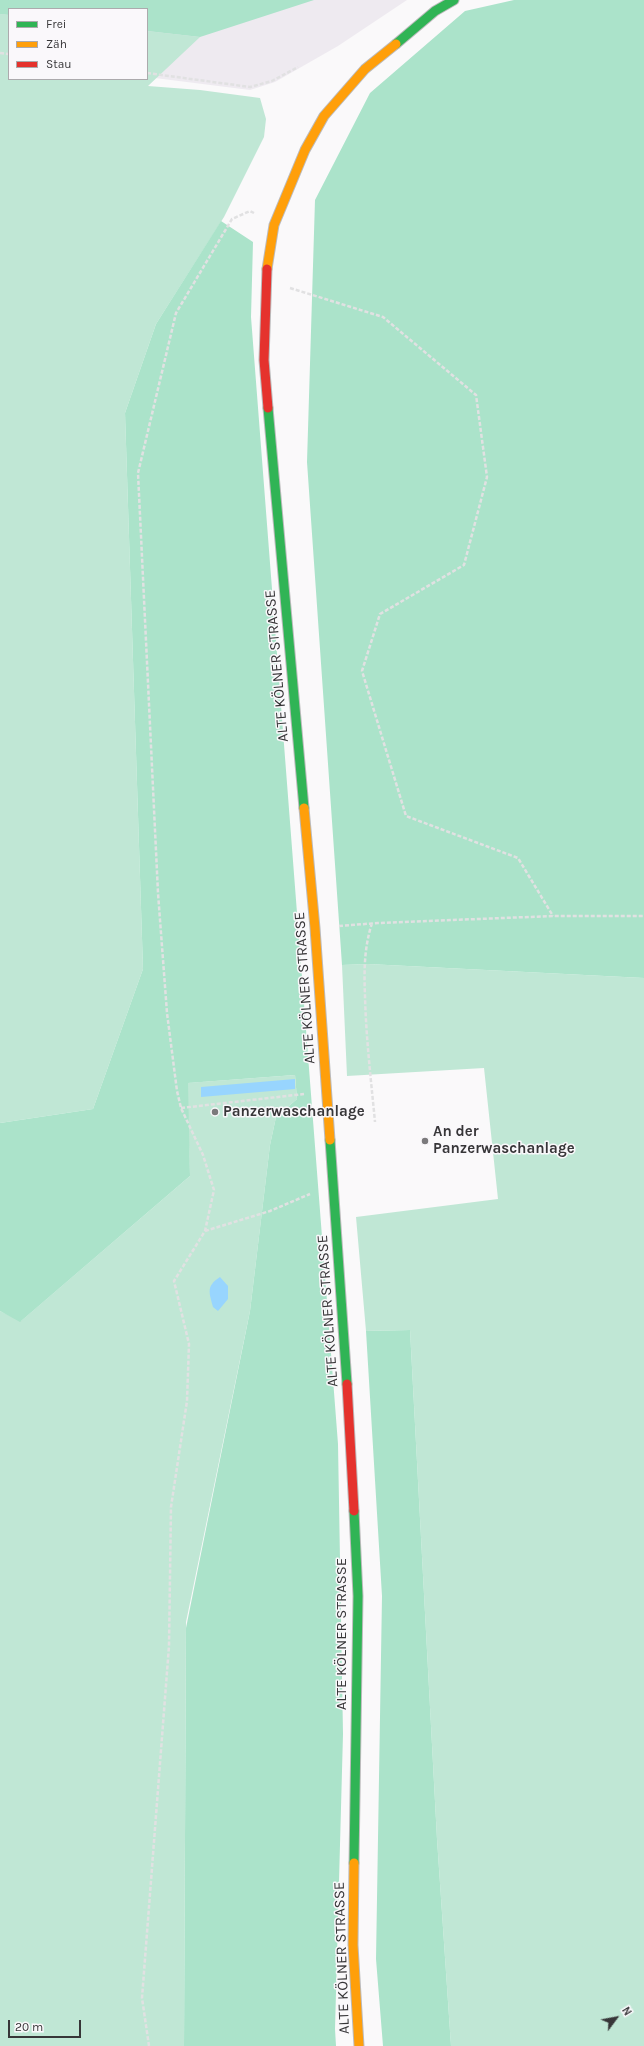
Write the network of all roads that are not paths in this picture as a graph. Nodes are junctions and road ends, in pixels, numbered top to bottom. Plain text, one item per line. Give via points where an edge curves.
1 (454, 0) edge
2 (359, 2046) edge

1 - 2 main road, ALTE KÖLNER STRASSE via 435,11 364,70 324,116 305,150 274,225 266,278 264,360 314,928 351,1445 358,1596 352,1945

